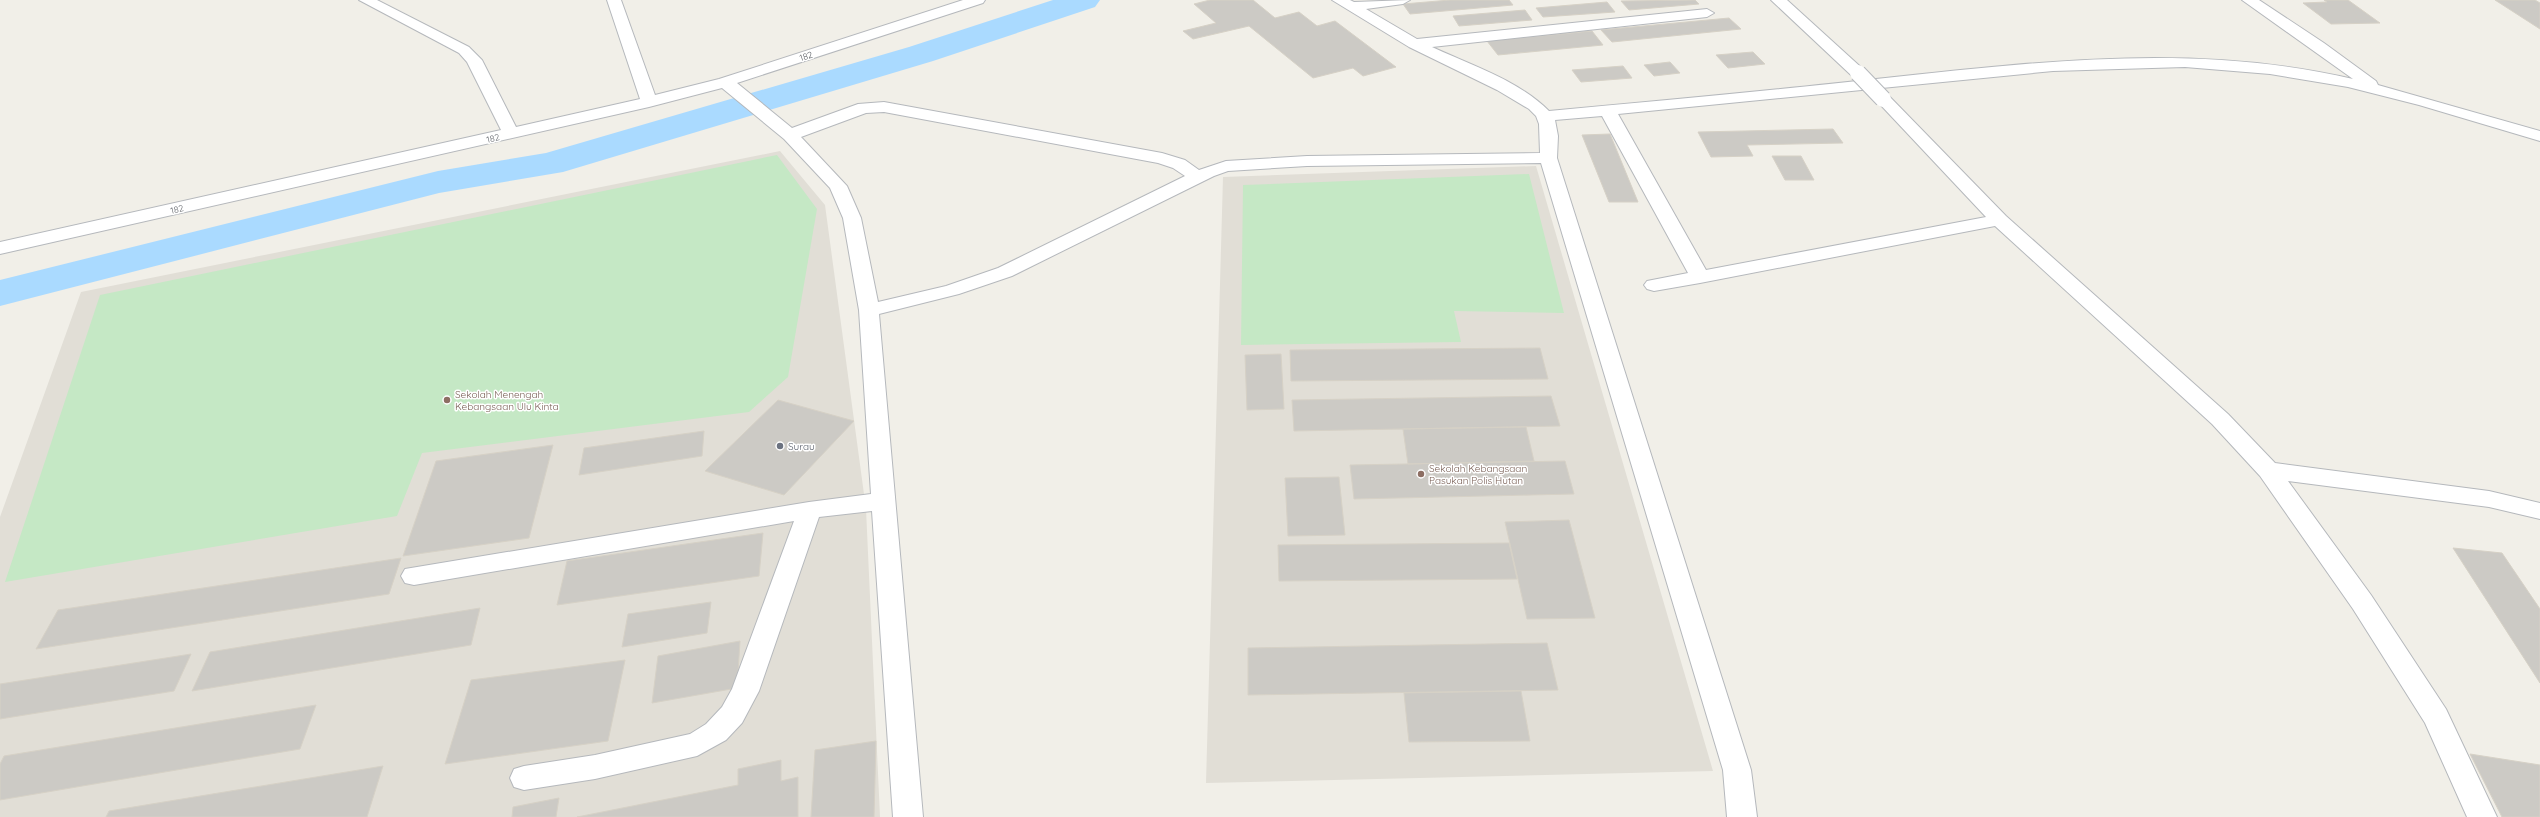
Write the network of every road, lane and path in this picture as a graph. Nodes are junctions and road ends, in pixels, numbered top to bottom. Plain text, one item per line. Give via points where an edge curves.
1 (366, 0) edge
2 (614, 0) edge
3 (978, 0) edge
4 (1402, 0) edge
5 (1778, 0) edge
6 (2249, 0) edge
7 (1345, 3) edge
8 (1708, 13) dead end
9 (1414, 44) junction
10 (725, 82) junction
11 (2374, 87) junction
12 (649, 102) junction
13 (1607, 110) junction
14 (1544, 116) junction
15 (511, 134) junction
16 (790, 135) junction
17 (2540, 136) edge
18 (1548, 158) junction
19 (1198, 177) junction
20 (1998, 220) junction
21 (0, 248) edge
22 (1700, 277) junction
23 (1654, 285) dead end
24 (869, 310) junction
25 (2268, 470) junction
26 (882, 501) junction
27 (809, 510) junction
28 (2540, 511) edge
29 (414, 576) dead end
30 (524, 778) dead end
31 (908, 817) edge
32 (1742, 817) edge
33 (2482, 817) edge

1 - 15 street via 464,50 474,60
2 - 12 street
3 - 10 street, 182
4 - 7 street
5 - 20 street, bridge via 1858,73
6 - 11 street via 2338,59
7 - 9 street
8 - 9 street
9 - 14 street via 1505,89 1539,110
10 - 12 street, 182
10 - 16 street
11 - 13 street via 2295,72 2230,65 2081,62
11 - 17 street
12 - 15 street, 182
13 - 14 street
13 - 22 street
14 - 18 street via 1550,137
15 - 21 street, 182
16 - 19 street via 864,108 884,107 1162,158 1179,164
16 - 24 street via 838,186 847,202
18 - 19 street via 1248,164 1226,166
18 - 32 street via 1738,770
19 - 24 street via 1005,272 952,290
20 - 22 street
20 - 25 street via 2220,419
22 - 23 street
24 - 26 street
25 - 28 street via 2489,499
25 - 33 street via 2362,602 2436,717
26 - 27 street
26 - 31 street
27 - 29 street
27 - 30 street via 745,691 732,715 716,732 697,744 595,767

